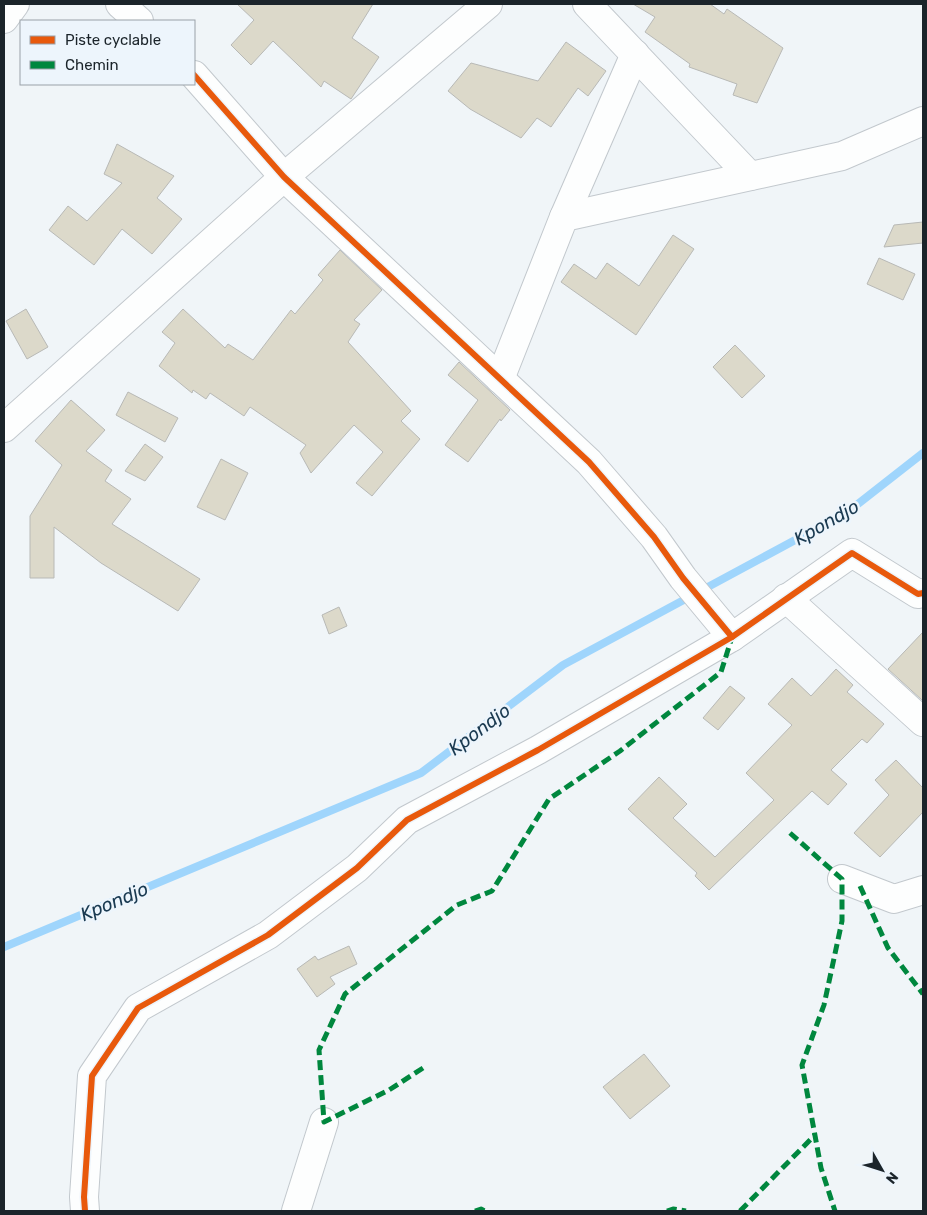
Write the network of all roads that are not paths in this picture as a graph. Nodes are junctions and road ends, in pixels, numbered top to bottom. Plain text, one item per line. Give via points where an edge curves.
1 (15, 4) edge
2 (120, 4) edge
3 (488, 4) edge
4 (587, 4) edge
5 (4, 18) edge
6 (138, 20) edge
7 (634, 54) junction
8 (195, 76) edge
9 (923, 121) edge
10 (750, 176) junction
11 (284, 177) junction
12 (564, 217) junction
13 (500, 379) junction
14 (4, 428) edge
15 (923, 593) edge
16 (786, 598) junction
17 (727, 630) junction
18 (923, 722) edge
19 (842, 880) dead end
20 (923, 890) edge
21 (324, 1122) dead end
22 (86, 1211) edge
23 (296, 1211) edge

1 - 5 street
2 - 6 street
3 - 11 street
4 - 7 street
7 - 10 street
7 - 12 street
8 - 11 street
9 - 10 street via 842,156
10 - 12 street
11 - 13 street
11 - 14 street
12 - 13 street
13 - 17 street via 589,462 654,537 683,578
15 - 16 street via 918,594 852,553
16 - 17 street
16 - 18 street
17 - 22 street via 538,750 408,820 357,868 268,935 138,1008 92,1076 84,1197
19 - 20 street via 894,899
21 - 23 street

